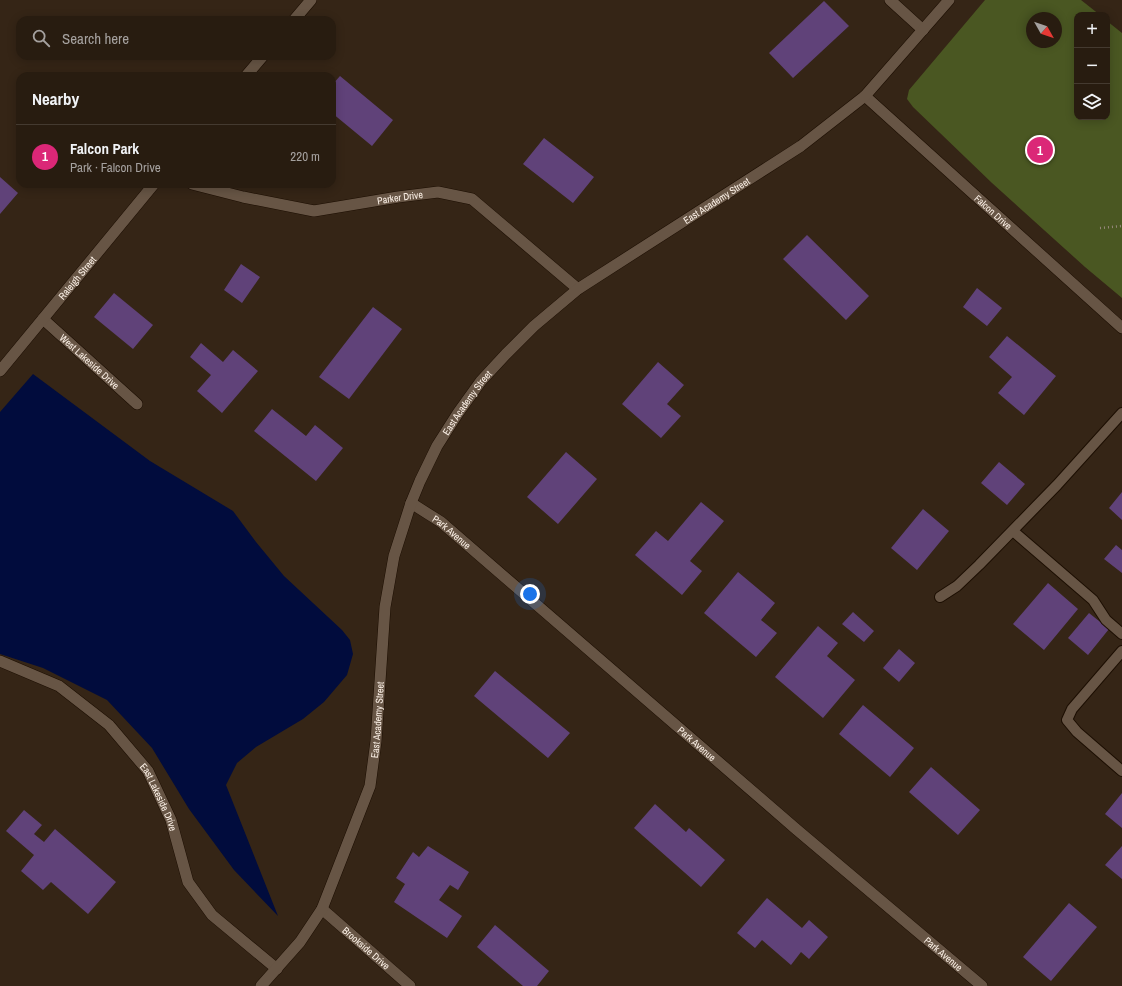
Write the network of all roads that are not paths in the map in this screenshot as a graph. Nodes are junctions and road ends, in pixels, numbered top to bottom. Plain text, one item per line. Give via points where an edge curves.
1 (311, 0) edge
2 (890, 0) edge
3 (949, 0) edge
4 (297, 16) edge
5 (924, 30) junction
6 (260, 60) edge
7 (249, 72) edge
8 (865, 96) junction
9 (151, 188) edge
10 (208, 188) edge
11 (578, 289) junction
12 (43, 319) junction
13 (1122, 328) edge
14 (0, 371) edge
15 (137, 404) dead end
16 (1122, 413) edge
17 (411, 503) junction
18 (1013, 531) junction
19 (940, 597) dead end
20 (1122, 634) edge
21 (1122, 651) edge
22 (0, 661) edge
23 (1122, 771) edge
24 (322, 909) junction
25 (277, 969) junction
26 (261, 986) edge
27 (410, 986) edge
28 (982, 986) edge

1 - 4 street
2 - 5 street
3 - 5 street, East Academy Street
5 - 8 street, East Academy Street
6 - 7 street
8 - 11 street, East Academy Street via 801,146
8 - 13 street, Falcon Drive
9 - 12 street, Raleigh Street
10 - 11 street, Parker Drive via 314,211 438,192 472,199
11 - 17 street, East Academy Street via 534,326 481,381 437,446
12 - 14 street, Raleigh Street
12 - 15 street, West Lakeside Drive
16 - 18 lane
17 - 24 street, East Academy Street via 394,556 385,608 376,741 370,786
17 - 28 street, Park Avenue via 441,522
18 - 19 lane via 957,586
18 - 20 lane via 1093,600 1106,620
21 - 23 lane via 1072,709 1067,720
22 - 25 street, East Lakeside Drive via 59,686 109,725 148,771 171,820 188,882 212,916
24 - 25 street, East Academy Street via 300,942
24 - 27 street, Brookside Drive
25 - 26 street, East Academy Street

